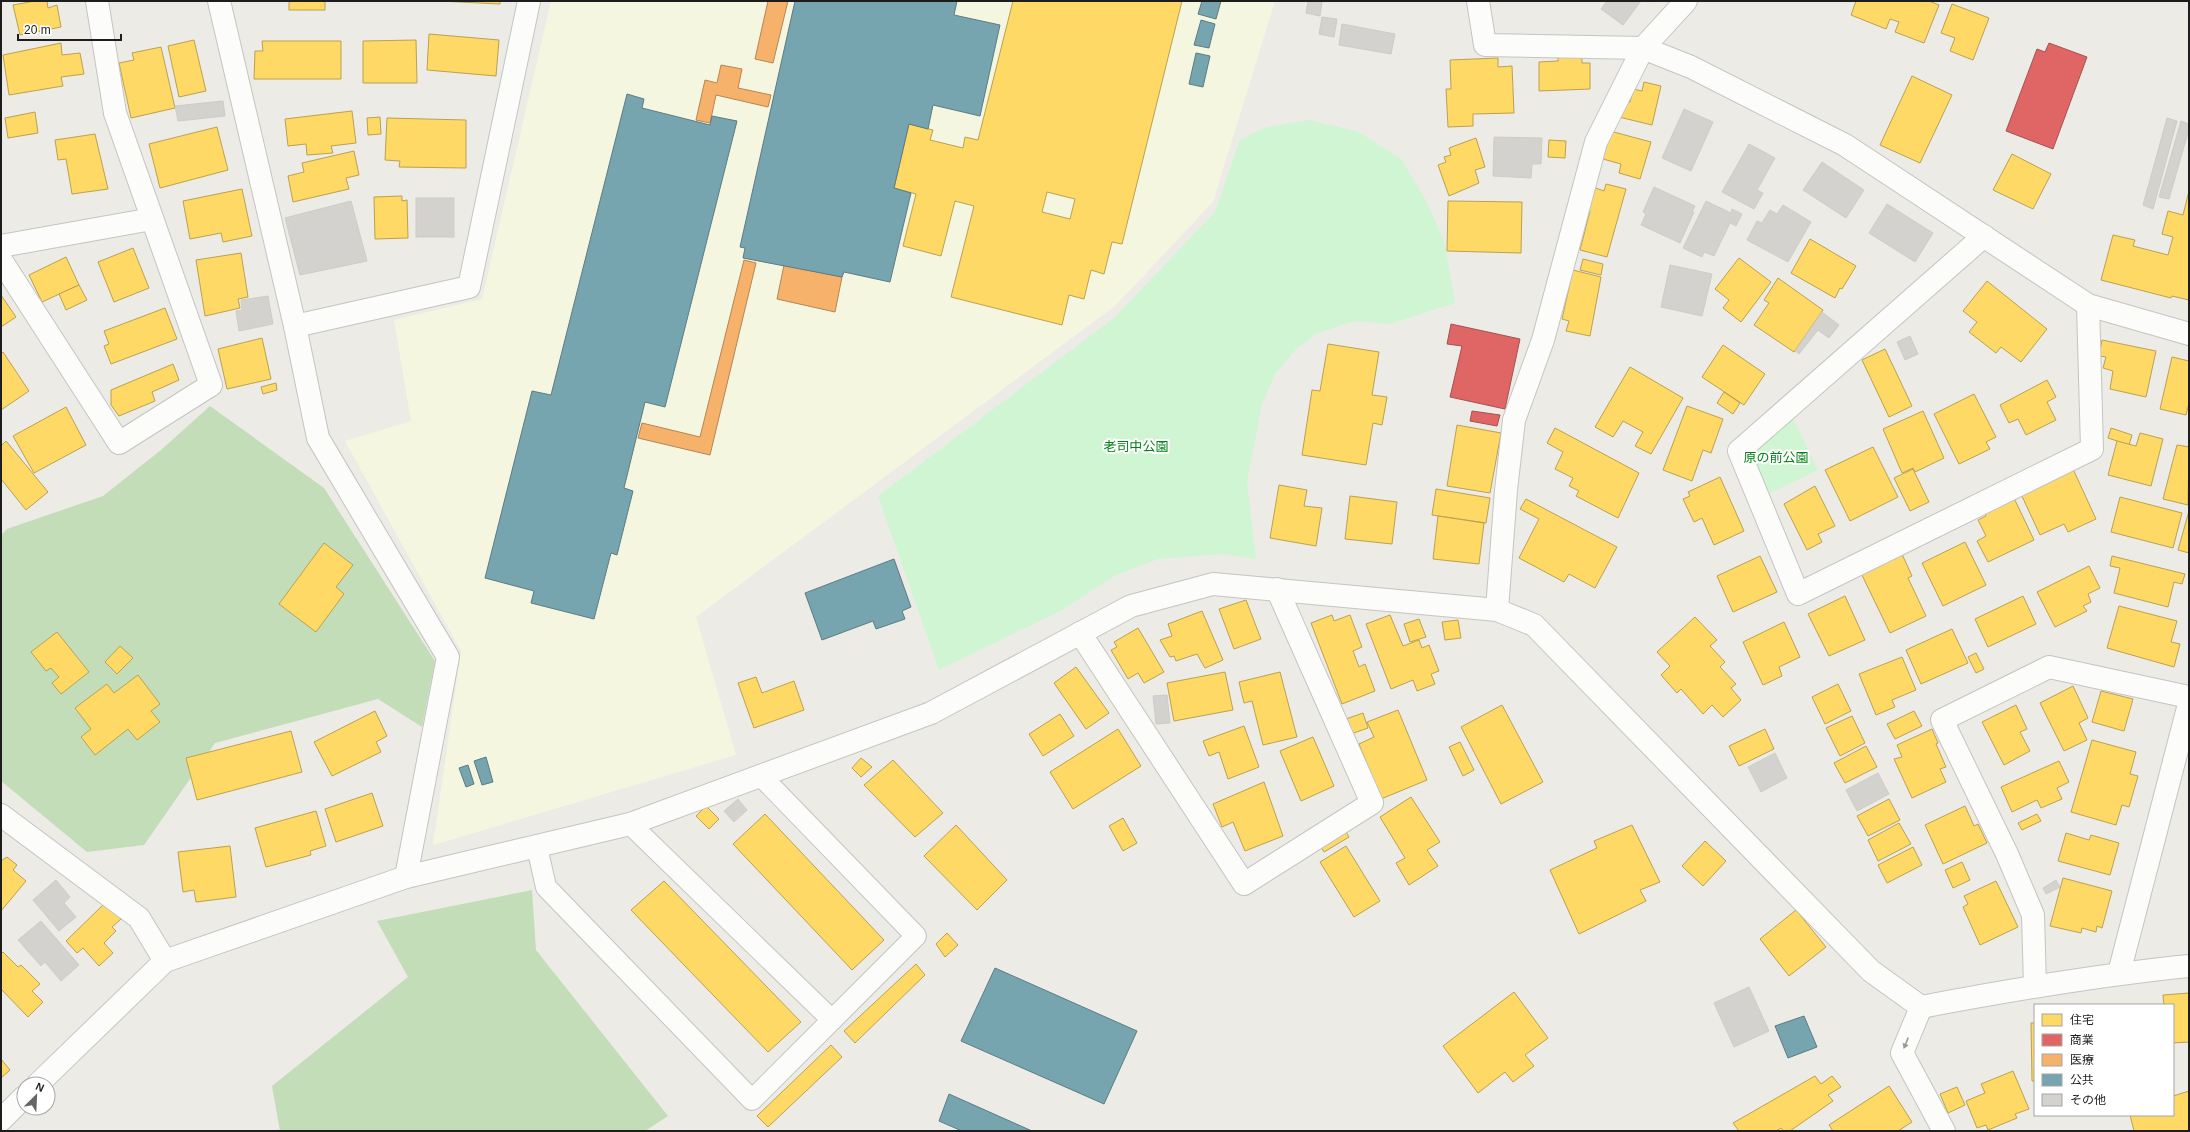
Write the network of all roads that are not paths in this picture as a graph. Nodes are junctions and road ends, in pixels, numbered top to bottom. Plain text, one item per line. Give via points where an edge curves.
1 (97, 1) edge
2 (219, 1) edge
3 (529, 1) edge
4 (1478, 1) edge
5 (1686, 1) edge
6 (1643, 48) junction
7 (152, 219) junction
8 (1984, 236) junction
9 (1, 246) edge
10 (1, 260) edge
11 (2088, 305) junction
12 (295, 326) junction
13 (2189, 334) edge
14 (1277, 589) junction
15 (1497, 610) junction
16 (1080, 633) junction
17 (2189, 697) edge
18 (2189, 704) edge
19 (761, 776) junction
20 (1, 815) edge
21 (630, 824) junction
22 (537, 847) junction
23 (406, 877) junction
24 (165, 961) junction
25 (2189, 966) edge
26 (2119, 973) junction
27 (2035, 986) junction
28 (1921, 1006) junction
29 (832, 1020) junction
30 (46, 1076) edge
31 (16, 1105) edge
32 (1, 1120) edge
33 (1944, 1131) edge

1 - 7 street via 115,113
2 - 12 street
3 - 12 street via 469,287
4 - 6 street via 1485,45
5 - 6 street
6 - 8 street via 1691,67 1845,145
6 - 15 street via 1596,142 1543,340 1514,420
7 - 9 street
7 - 10 street via 211,385 119,443
8 - 11 street
8 - 11 street via 1738,451 1798,594 2092,449
11 - 13 street
12 - 23 street via 318,438 448,657
14 - 15 street
14 - 16 street via 1213,584 1131,606
14 - 16 street via 1372,803 1244,884
15 - 28 street via 1534,625 1871,971
16 - 19 street via 931,713
17 - 27 street via 2049,667 1942,720 2007,854 2033,915
18 - 26 street
19 - 21 street
19 - 29 lane via 916,936
20 - 24 street via 139,918
21 - 22 street
21 - 29 lane
22 - 23 street
22 - 29 lane via 546,887 752,1100
23 - 24 street
24 - 30 street
25 - 26 street
26 - 27 street
27 - 28 street
28 -> 33 street via 1902,1053
31 - 32 street

